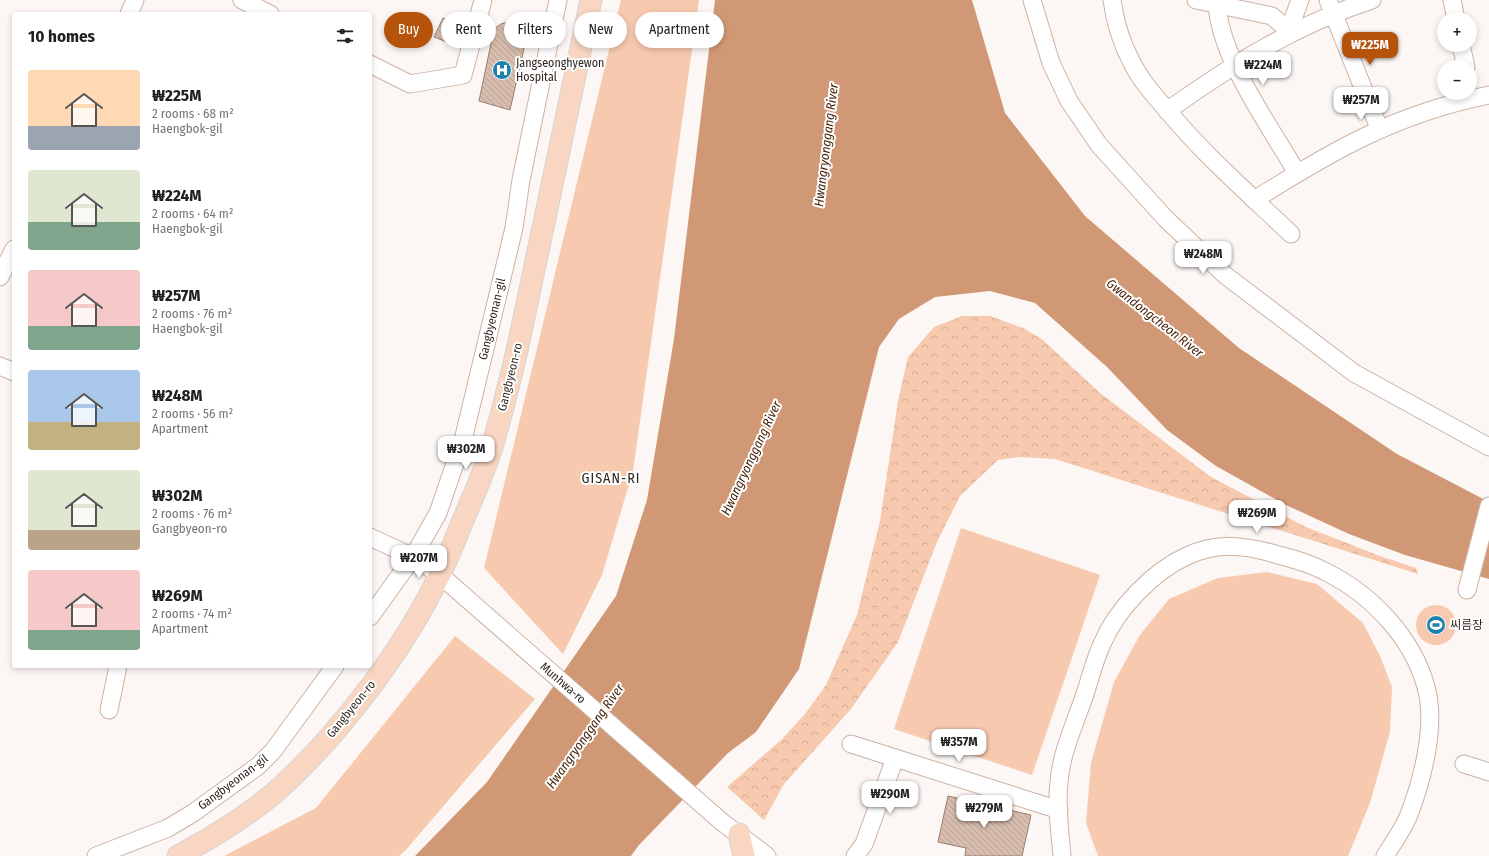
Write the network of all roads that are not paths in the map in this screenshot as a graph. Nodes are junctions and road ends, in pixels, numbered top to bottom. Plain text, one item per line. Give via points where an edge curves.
1 (135, 0) edge
2 (242, 0) edge
3 (483, 0) edge
4 (558, 0) edge
5 (590, 0) edge
6 (1032, 0) edge
7 (1112, 0) edge
8 (1196, 0) edge
9 (1300, 0) edge
10 (1372, 0) edge
11 (1452, 0) edge
12 (1217, 2) edge
13 (1331, 7) edge
14 (129, 12) edge
15 (266, 12) edge
16 (1455, 12) edge
17 (1291, 33) junction
18 (372, 65) edge
19 (1233, 65) junction
20 (1457, 100) edge
21 (1168, 111) junction
22 (1379, 128) junction
23 (1297, 172) junction
24 (1254, 200) junction
25 (1291, 234) dead end
26 (12, 253) edge
27 (0, 277) edge
28 (0, 366) edge
29 (12, 371) edge
30 (1489, 447) edge
31 (1489, 506) edge
32 (372, 538) edge
33 (413, 557) junction
34 (440, 575) junction
35 (1467, 590) dead end
36 (372, 615) edge
37 (118, 668) edge
38 (334, 668) edge
39 (109, 710) dead end
40 (851, 744) dead end
41 (895, 758) junction
42 (1464, 764) dead end
43 (1489, 772) edge
44 (1059, 810) junction
45 (738, 834) junction
46 (96, 856) edge
47 (178, 856) edge
48 (744, 856) edge
49 (767, 856) edge
50 (855, 856) edge
51 (1062, 856) edge
52 (1385, 856) edge

1 - 14 street
2 - 15 street
3 - 18 street via 463,75 410,84
4 - 33 street, Gangbyeonan-gil via 514,228 463,440 438,513
5 - 34 main road, Gangbyeon-ro via 507,390 483,472
6 - 30 street via 1051,63 1069,101 1099,145 1132,184 1225,276 1354,373
7 - 21 street via 1119,30 1132,64 1146,86
8 - 12 street
9 - 17 street
10 - 13 street
11 - 16 street
12 - 17 street via 1272,16
12 - 19 street via 1217,14
13 - 17 street
13 - 22 street
17 - 19 street
19 - 21 street
19 - 23 street
20 - 22 street
21 - 24 street
22 - 23 street
23 - 24 street
24 - 25 street
26 - 27 street
28 - 29 street
31 - 35 street
32 - 33 street, Munhwa-ro
33 - 34 street, Munhwa-ro
33 - 36 street, Gangbyeonan-gil
34 - 45 street, Munhwa-ro
34 - 47 main road, Gangbyeon-ro via 388,661 342,723 308,760 280,788 224,829
37 - 39 street
38 - 46 street, Gangbyeonan-gil via 273,752 258,766 168,828
40 - 41 street
41 - 44 street
41 - 50 street via 864,844
42 - 43 street
44 - 51 street
44 - 52 street via 1062,765 1102,642 1122,612 1148,582 1184,557 1204,549 1228,545 1255,549 1306,563 1326,572 1374,604 1394,627 1416,660 1427,689 1427,743 1407,818
45 - 48 main road
45 - 49 street, Munhwa-ro

